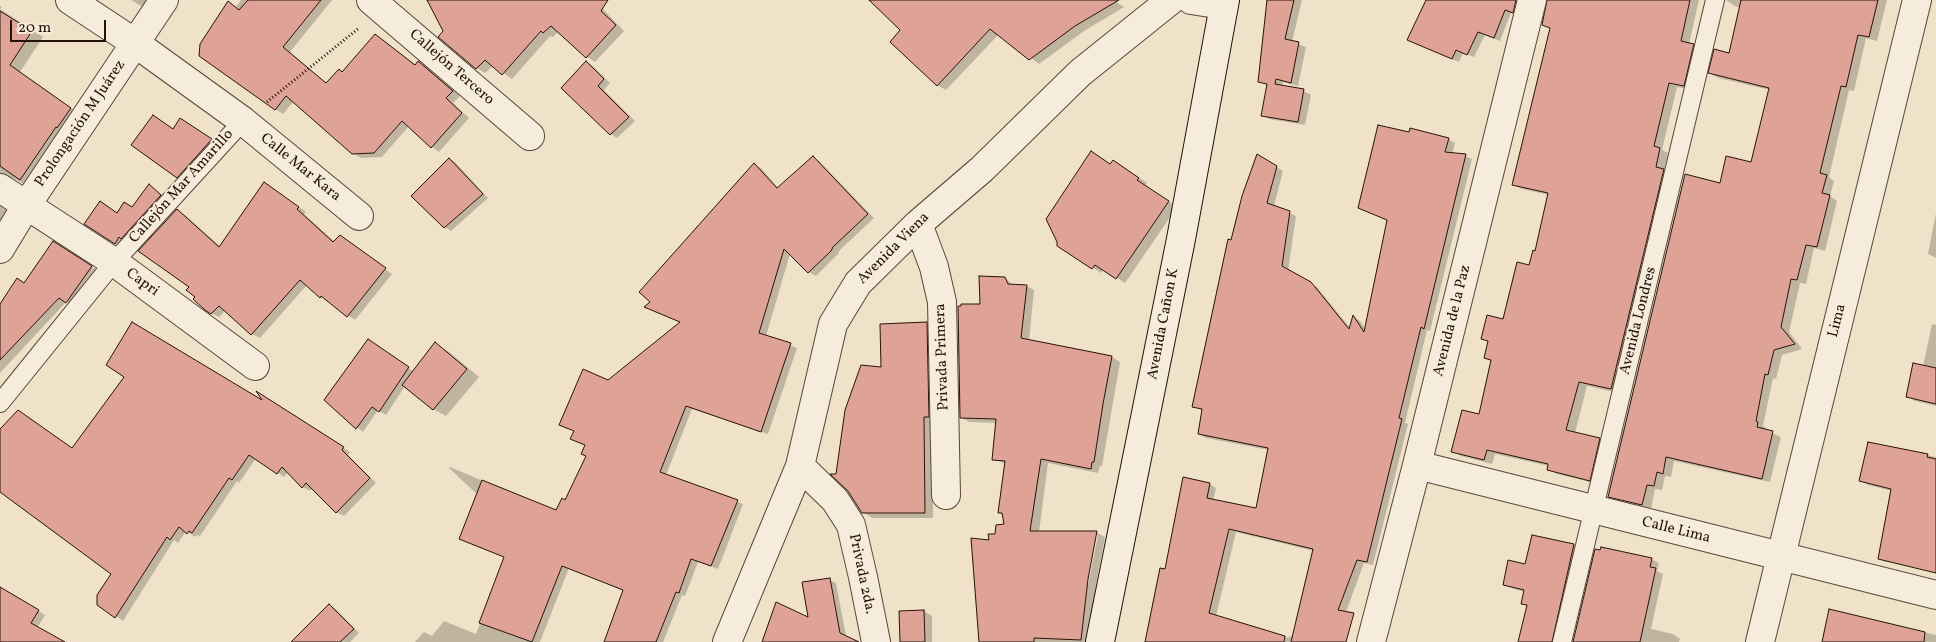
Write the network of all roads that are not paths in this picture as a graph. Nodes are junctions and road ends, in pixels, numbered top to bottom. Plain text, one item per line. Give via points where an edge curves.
1 (70, 0) edge
2 (164, 0) edge
3 (1171, 0) edge
4 (1191, 0) edge
5 (1532, 0) edge
6 (1715, 0) edge
7 (1917, 0) edge
8 (382, 3) edge
9 (1224, 3) edge
10 (135, 43) junction
11 (243, 121) junction
12 (530, 136) dead end
13 (0, 188) edge
14 (26, 206) junction
15 (359, 216) dead end
16 (918, 224) junction
17 (0, 249) edge
18 (114, 262) junction
19 (255, 366) dead end
20 (0, 403) edge
21 (1417, 465) junction
22 (800, 466) junction
23 (946, 495) dead end
24 (1594, 510) junction
25 (1780, 557) junction
26 (1936, 595) edge
27 (728, 642) edge
28 (876, 642) edge
29 (1100, 642) edge
30 (1371, 642) edge
31 (1562, 642) edge
32 (1760, 642) edge

1 - 10 street, Calle Mar Kara
2 - 10 street, Prolongación M Juárez
3 - 16 street, Avenida Viena via 1080,73 982,169
4 - 9 street
5 - 21 street, Avenida de la Paz
6 - 24 lane, Avenida Londres
7 - 25 street, Lima
8 - 12 street, Callejón Tercero
9 - 29 street, Avenida Cañon K via 1181,238
10 - 11 street, Calle Mar Kara
10 - 14 street, Prolongación M Juárez
11 - 15 street, Calle Mar Kara
11 - 18 lane, Callejón Mar Amarillo
13 - 14 street, Capri
14 - 17 street, Prolongación M Juárez
14 - 18 street, Capri
16 - 22 street, Avenida Viena via 858,283 833,324
16 - 23 street, Privada Primera via 934,267 942,302
18 - 19 street, Capri
18 - 20 lane, Callejón Mar Amarillo
21 - 24 street, Calle Lima
21 - 30 street, Avenida de la Paz
22 - 27 street, Avenida Viena
22 - 28 street, Privada 2da. via 835,500 851,525
24 - 25 street, Calle Lima
24 - 31 lane, Avenida Londres
25 - 26 street, Calle Lima
25 - 32 street, Lima

